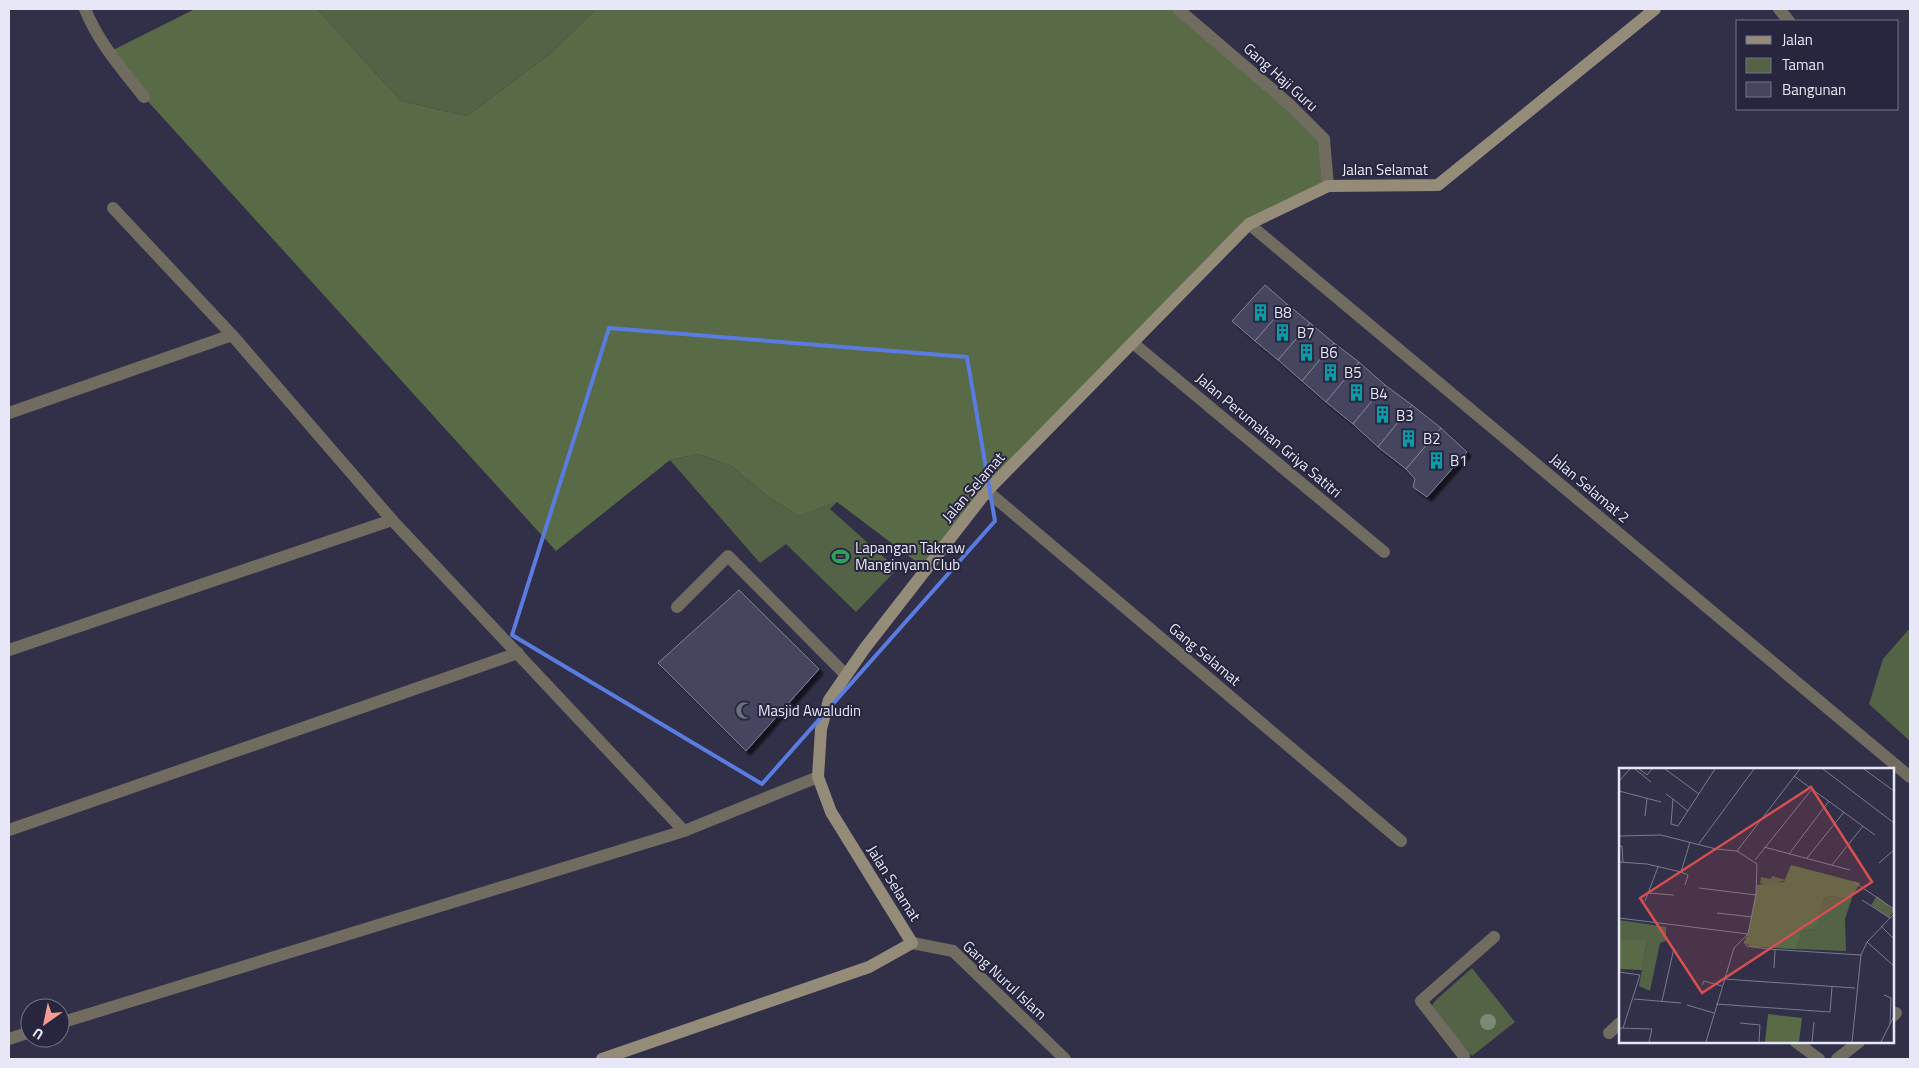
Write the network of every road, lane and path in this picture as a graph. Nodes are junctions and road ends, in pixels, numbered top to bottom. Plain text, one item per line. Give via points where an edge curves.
1 (85, 9) edge
2 (1178, 9) edge
3 (1655, 9) edge
4 (1779, 9) edge
5 (1788, 20) edge
6 (144, 97) dead end
7 (1328, 186) junction
8 (113, 208) dead end
9 (1249, 224) junction
10 (232, 335) junction
11 (1133, 343) junction
12 (9, 413) edge
13 (988, 491) junction
14 (392, 520) junction
15 (1384, 552) dead end
16 (677, 607) dead end
17 (9, 650) edge
18 (518, 653) junction
19 (846, 675) junction
20 (818, 777) junction
21 (1910, 777) edge
22 (9, 830) edge
23 (684, 831) junction
24 (1402, 841) dead end
25 (1494, 937) dead end
26 (912, 943) junction
27 (70, 1020) edge
28 (1619, 1024) edge
29 (1609, 1033) dead end
30 (1797, 1043) edge
31 (1858, 1043) edge
32 (1464, 1058) edge
33 (602, 1059) edge
34 (1065, 1059) edge
35 (1819, 1059) edge
36 (1837, 1059) edge

1 - 6 street via 91,26
2 - 7 street, Gang Haji Guru via 1289,104 1324,139
3 - 7 street, Jalan Selamat via 1438,185
4 - 5 street
7 - 9 street, Jalan Selamat
8 - 10 street
9 - 11 street, Jalan Selamat
9 - 21 street, Jalan Selamat 2
10 - 12 street
10 - 14 street
11 - 13 street, Jalan Selamat
11 - 15 street, Jalan Perumahan Griya Satitri
13 - 19 street, Jalan Selamat
13 - 24 street, Gang Selamat
14 - 17 street
14 - 18 street
16 - 19 street via 728,556
18 - 22 street
18 - 23 street
19 - 20 street, Jalan Selamat via 829,700 820,729
20 - 23 street
20 - 26 street, Jalan Selamat via 831,812
23 - 27 street
25 - 32 street via 1422,1001
26 - 33 street, Jalan Selamat via 869,967
26 - 34 street, Gang Nurul Islam via 954,951
28 - 29 street
30 - 35 street
31 - 36 street

